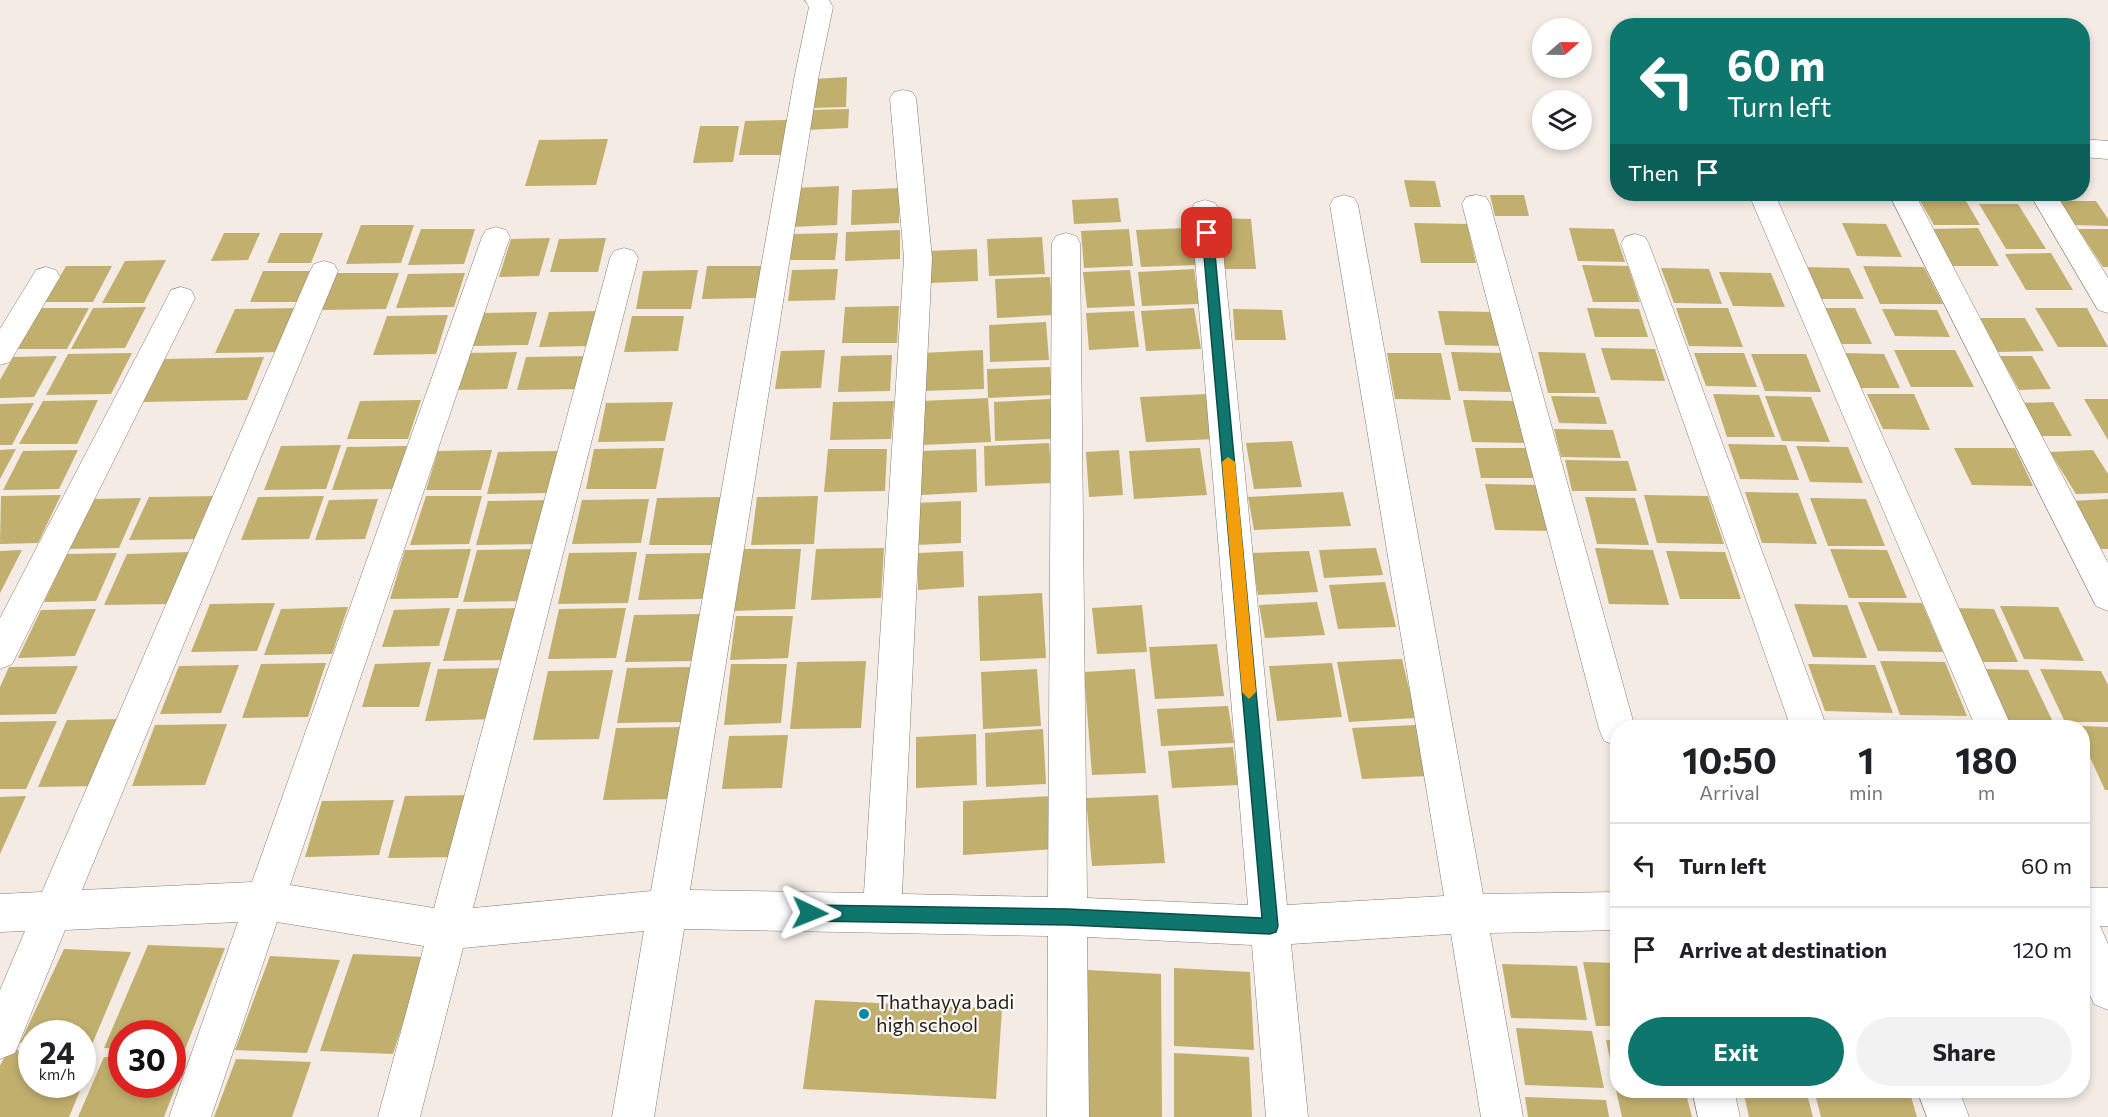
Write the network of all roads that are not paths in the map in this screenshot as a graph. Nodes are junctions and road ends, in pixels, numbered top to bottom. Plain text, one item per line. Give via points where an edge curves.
1 (817, 0) edge
2 (903, 98) dead end
3 (2090, 149) edge
4 (2108, 150) edge
5 (1764, 201) edge
6 (1906, 201) edge
7 (2047, 201) edge
8 (1476, 204) dead end
9 (1344, 205) dead end
10 (1205, 210) dead end
11 (496, 237) dead end
12 (1066, 243) dead end
13 (1635, 244) dead end
14 (624, 258) dead end
15 (324, 271) dead end
16 (45, 277) dead end
17 (181, 298) dead end
18 (2108, 302) edge
19 (0, 354) edge
20 (2108, 596) edge
21 (0, 653) edge
22 (1615, 720) edge
23 (1806, 720) edge
24 (1991, 720) edge
25 (267, 901) junction
26 (2090, 907) edge
27 (2108, 907) edge
28 (667, 909) junction
29 (1610, 911) edge
30 (54, 912) junction
31 (0, 914) edge
32 (1467, 914) junction
33 (882, 915) junction
34 (1068, 917) junction
35 (1270, 926) junction
36 (448, 930) junction
37 (2090, 948) edge
38 (2108, 990) edge
39 (0, 1038) edge
40 (1715, 1098) edge
41 (1941, 1098) edge
42 (190, 1117) edge
43 (399, 1117) edge
44 (633, 1117) edge
45 (1068, 1117) edge
46 (1287, 1117) edge
47 (1502, 1117) edge
48 (1719, 1117) edge
49 (1948, 1117) edge

1 - 28 street via 821,7
2 - 33 street via 918,258
3 - 4 street
5 - 24 street
6 - 20 street
7 - 18 street
8 - 22 street
9 - 32 street
10 - 35 street
11 - 25 street
12 - 34 street
13 - 23 street
14 - 36 street
15 - 30 street
16 - 19 street
17 - 21 street
25 - 30 street
25 - 36 street
25 - 42 street
26 - 27 street
28 - 33 street
28 - 36 street
28 - 44 street
29 - 32 street
30 - 31 street
30 - 39 street
32 - 35 street
32 - 47 street
33 - 34 street
34 - 35 street
34 - 45 street
35 - 46 street
36 - 43 street
37 - 38 street
40 - 48 street
41 - 49 street

